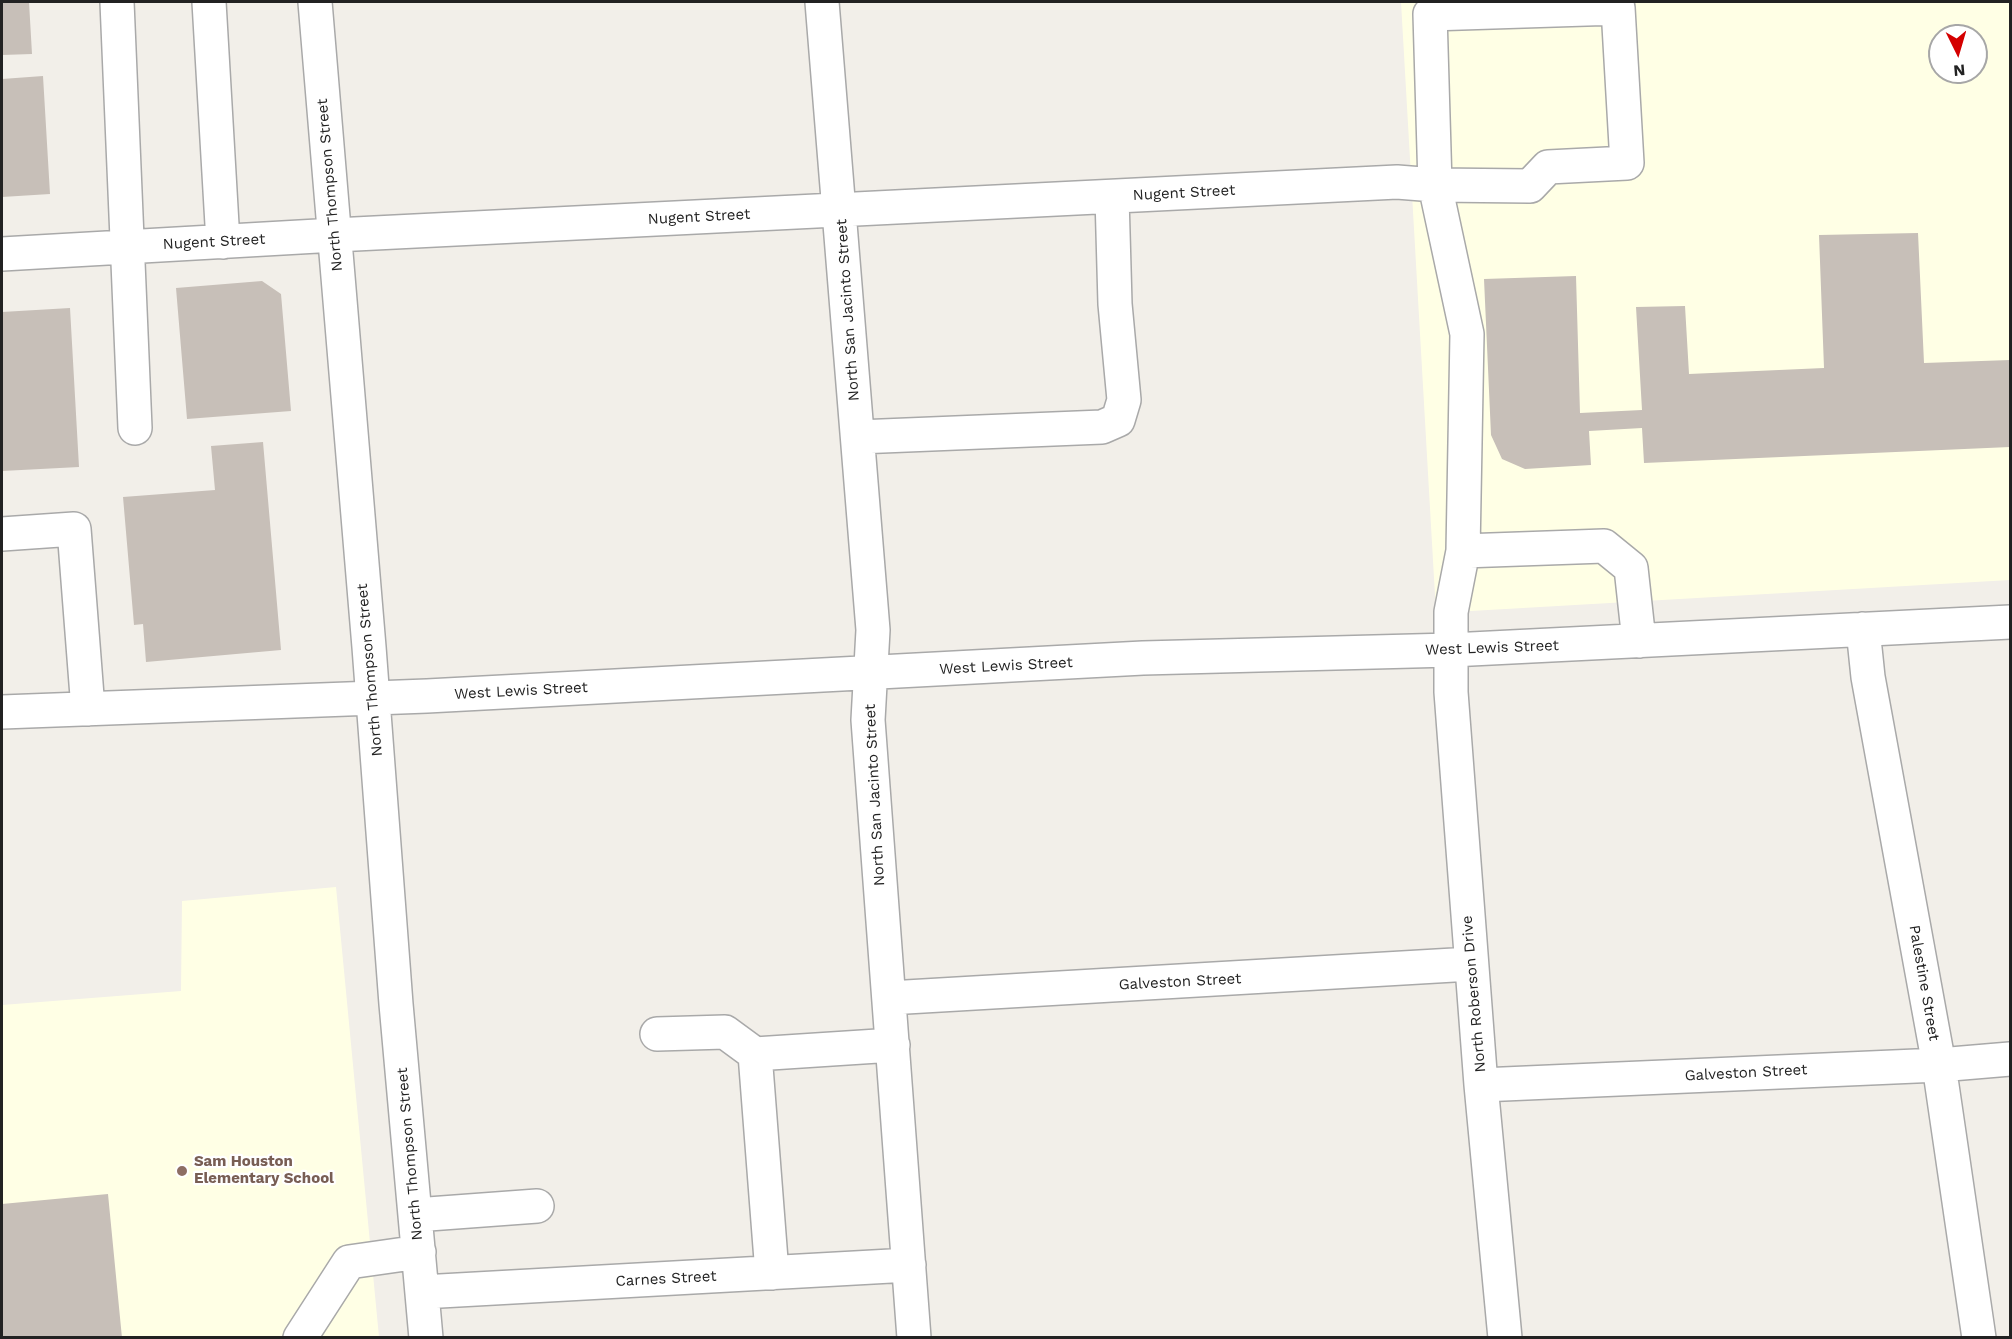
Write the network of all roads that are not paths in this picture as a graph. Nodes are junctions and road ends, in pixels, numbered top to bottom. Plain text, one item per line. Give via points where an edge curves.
1 (117, 2) edge
2 (209, 2) edge
3 (315, 2) edge
4 (822, 2) edge
5 (1435, 185) junction
6 (1112, 197) junction
7 (840, 210) junction
8 (335, 235) junction
9 (223, 242) junction
10 (129, 247) junction
11 (2, 254) edge
12 (135, 428) dead end
13 (858, 437) junction
14 (2, 534) edge
15 (1463, 551) junction
16 (2010, 622) edge
17 (1863, 629) junction
18 (1639, 641) junction
19 (1451, 650) junction
20 (871, 674) junction
21 (373, 698) junction
22 (88, 709) junction
23 (2, 712) edge
24 (1471, 964) junction
25 (889, 998) junction
26 (657, 1034) dead end
27 (893, 1045) junction
28 (755, 1054) junction
29 (2010, 1059) edge
30 (1939, 1065) junction
31 (1482, 1085) junction
32 (537, 1206) dead end
33 (415, 1215) junction
34 (419, 1252) junction
35 (909, 1264) junction
36 (772, 1273) junction
37 (422, 1292) junction
38 (300, 1338) edge
39 (426, 1338) edge
40 (914, 1338) edge
41 (1505, 1338) edge
42 (1979, 1338) edge

1 - 10 street
2 - 9 street
3 - 8 street, North Thompson Street
4 - 7 street, North San Jacinto Street
5 - 5 street, North Roberson Drive via 1530,186 1548,167 1626,163 1618,8 1430,14
5 - 6 street, Nugent Street via 1397,182
5 - 15 street, North Roberson Drive via 1467,334
6 - 7 street, Nugent Street
6 - 13 street via 1124,400 1118,420 1102,427
7 - 8 street, Nugent Street
7 - 13 street, North San Jacinto Street
8 - 9 street, Nugent Street
8 - 21 street, North Thompson Street
9 - 10 street, Nugent Street
10 - 11 street, Nugent Street
10 - 12 street
13 - 20 street, North San Jacinto Street via 873,630
14 - 22 street via 74,529
15 - 18 street via 1604,546 1632,568
15 - 19 street, North Roberson Drive via 1451,612
16 - 17 street, West Lewis Street
17 - 18 street, West Lewis Street
17 - 30 street, Palestine Street via 1868,677
18 - 19 street, West Lewis Street
19 - 20 street, West Lewis Street via 1143,658
19 - 24 street, North Roberson Drive
20 - 21 street, West Lewis Street
20 - 25 street, North San Jacinto Street via 868,720
21 - 22 street, West Lewis Street
21 - 33 street, North Thompson Street
22 - 23 street, West Lewis Street
24 - 25 street, Galveston Street
24 - 31 street, North Roberson Drive
25 - 27 street, North San Jacinto Street
26 - 28 street via 725,1032
27 - 28 street
27 - 35 street, North San Jacinto Street
28 - 36 street
29 - 30 street, Galveston Street
30 - 31 street, Galveston Street
30 - 42 street, Palestine Street
31 - 41 street, North Roberson Drive
32 - 33 street
33 - 34 street, North Thompson Street
34 - 37 street, North Thompson Street
34 - 38 street via 349,1262
35 - 36 street, Carnes Street
35 - 40 street, North San Jacinto Street
36 - 37 street, Carnes Street
37 - 39 street, North Thompson Street

